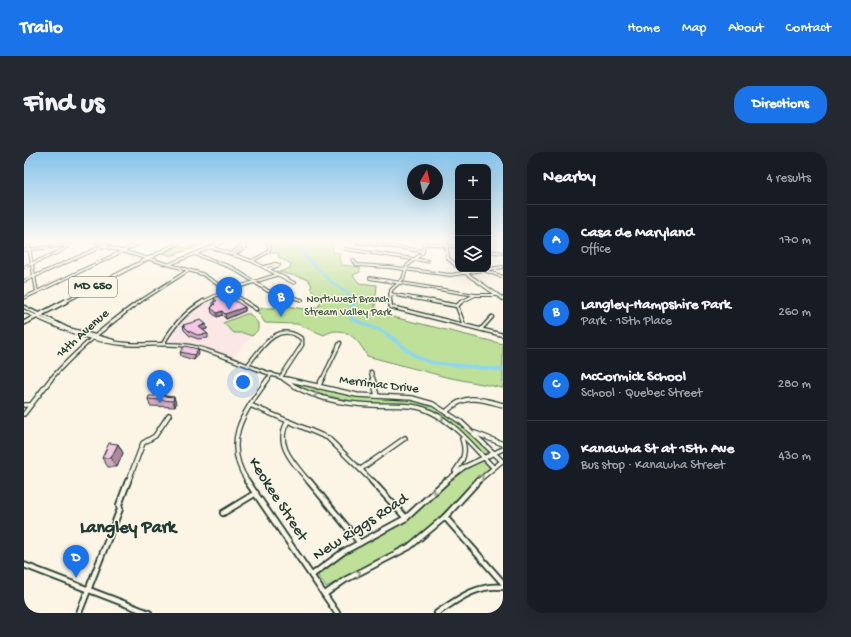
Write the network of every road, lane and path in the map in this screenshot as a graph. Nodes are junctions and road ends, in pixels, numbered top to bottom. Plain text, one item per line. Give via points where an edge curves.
1 (32, 264) edge
2 (64, 264) edge
3 (97, 264) edge
4 (136, 264) edge
5 (170, 264) edge
6 (221, 264) edge
7 (258, 264) edge
8 (355, 264) edge
9 (411, 264) edge
10 (264, 267) junction
11 (503, 267) edge
12 (268, 269) junction
13 (406, 269) junction
14 (491, 269) edge
15 (189, 270) junction
16 (472, 272) edge
17 (489, 272) edge
18 (466, 273) junction
19 (276, 274) junction
20 (34, 277) junction
21 (503, 277) edge
22 (370, 278) dead end
23 (24, 280) edge
24 (254, 282) junction
25 (294, 283) dead end
26 (398, 283) junction
27 (37, 292) junction
28 (229, 292) junction
29 (390, 294) junction
30 (474, 295) junction
31 (497, 295) junction
32 (24, 298) edge
33 (503, 299) edge
34 (302, 300) dead end
35 (457, 306) junction
36 (24, 307) edge
37 (256, 308) dead end
38 (24, 311) edge
39 (37, 315) junction
40 (492, 317) dead end
41 (24, 322) edge
42 (464, 326) junction
43 (481, 329) junction
44 (503, 335) edge
45 (91, 338) junction
46 (340, 343) dead end
47 (163, 344) junction
48 (248, 366) junction
49 (372, 372) dead end
50 (272, 374) junction
51 (280, 377) junction
52 (298, 382) junction
53 (292, 386) junction
54 (318, 387) junction
55 (377, 396) junction
56 (24, 405) edge
57 (30, 405) junction
58 (250, 405) junction
59 (503, 405) edge
60 (25, 410) edge
61 (447, 411) junction
62 (24, 414) edge
63 (169, 415) dead end
64 (288, 421) junction
65 (468, 428) junction
66 (459, 434) junction
67 (405, 438) dead end
68 (503, 444) edge
69 (503, 449) edge
70 (494, 453) junction
71 (483, 457) junction
72 (503, 461) edge
73 (493, 467) junction
74 (360, 469) junction
75 (452, 475) junction
76 (256, 493) junction
77 (223, 513) dead end
78 (445, 517) junction
79 (406, 518) junction
80 (360, 543) junction
81 (24, 565) edge
82 (312, 575) junction
83 (503, 583) edge
84 (503, 587) edge
85 (88, 588) junction
86 (325, 594) junction
87 (79, 613) edge
88 (149, 613) edge
89 (337, 613) edge
90 (437, 613) edge

1 - 20 street
2 - 20 street
3 - 27 street
4 - 39 main road, MD 650
5 - 15 street
6 - 24 street via 233,268
7 - 10 street
8 - 13 street
9 - 13 street
10 - 12 street
10 - 12 street via 279,265
11 - 14 street
12 - 19 street
13 - 18 street via 450,275
13 - 26 street via 403,279
15 - 28 street via 213,280
15 - 45 street, 14th Avenue via 128,308
16 - 18 street
17 - 21 street
18 - 31 main road
19 - 24 street
19 - 25 street
20 - 23 street
20 - 27 street
22 - 26 street
24 - 28 street
24 - 34 street via 275,294
26 - 29 street
26 - 30 street
27 - 32 street
28 - 37 street
28 - 47 street via 198,304 181,315 168,331
29 - 35 street
29 - 42 street via 389,303 392,308
30 - 31 street
30 - 35 street
31 - 33 main road
35 - 42 street
36 - 39 street, Merrimac Drive
38 - 39 street, Merrimac Drive
39 - 41 main road, MD 650
39 - 45 street, Merrimac Drive via 66,331
40 - 43 street
42 - 43 street
43 - 44 street
45 - 47 street, Merrimac Drive via 137,344
45 - 57 street, 14th Avenue via 59,370
46 - 54 street via 340,348
47 - 48 street, Merrimac Drive via 196,348
48 - 50 street, Merrimac Drive
48 - 51 street via 272,337 279,333 290,333 300,337 303,343
49 - 55 street
50 - 51 street, Merrimac Drive
50 - 58 street, Keokee Street
51 - 52 street, Merrimac Drive
51 - 53 street, Merrimac Drive
52 - 53 street via 294,382
52 - 54 street, Merrimac Drive
53 -> 66 street, Merrimac Drive via 302,391 363,404 418,408 441,418
54 - 55 street, Merrimac Drive via 353,395
55 - 61 street, Merrimac Drive via 413,398
56 - 57 street
57 - 60 street, 14th Avenue
58 - 64 street
58 - 76 street, Keokee Street via 238,428 235,452 240,469
59 - 61 street via 470,398 458,401
60 - 62 street, 14th Avenue
61 - 65 street, Merrimac Drive
63 - 85 street via 149,441 143,443
64 - 74 street via 328,438
64 - 80 street via 281,438 286,453
65 - 68 street via 483,438
65 - 70 street, Merrimac Drive
66 - 71 street, Merrimac Drive
66 - 75 street via 465,455
67 - 74 street
69 - 70 street, New Riggs Road
70 - 71 street, New Riggs Road
70 - 72 street, Merrimac Drive
71 - 73 street, Merrimac Drive
71 - 75 street, New Riggs Road
72 - 73 street
78 -> 73 street via 477,480
74 - 79 street
75 -> 79 street, New Riggs Road
76 - 77 street
76 - 82 street, Keokee Street
78 - 83 street
86 -> 78 street via 345,580 409,547
79 - 80 street, New Riggs Road
80 - 82 street, New Riggs Road
81 - 85 street
82 - 86 street, Keokee Street
84 - 90 street via 480,588
85 - 87 street
85 - 88 street
86 - 89 street, Keokee Street

